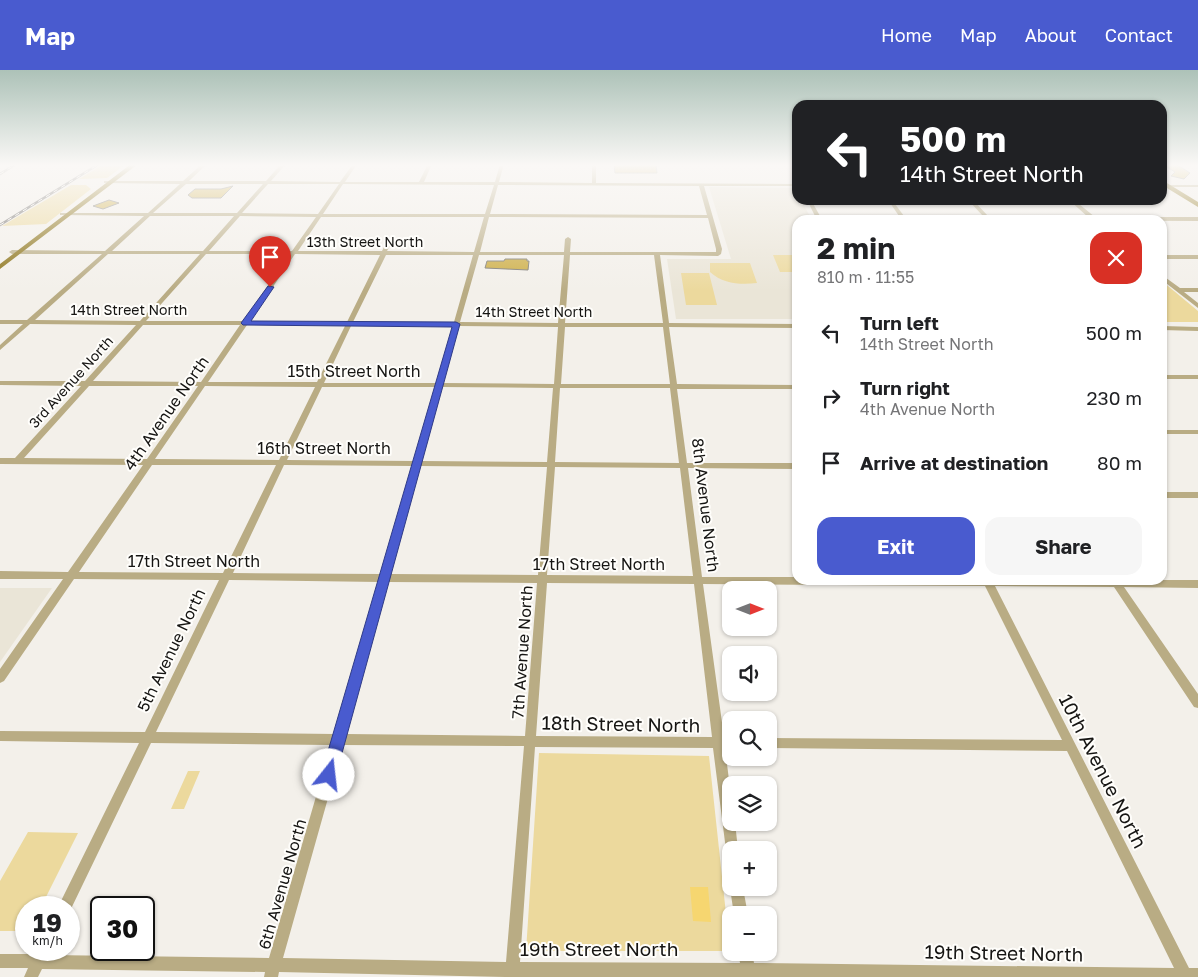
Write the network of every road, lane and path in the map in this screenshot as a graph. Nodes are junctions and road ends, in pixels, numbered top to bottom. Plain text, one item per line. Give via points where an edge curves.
1 (73, 206) edge
2 (79, 206) edge
3 (158, 206) edge
4 (246, 206) edge
5 (326, 206) edge
6 (490, 206) edge
7 (708, 206) edge
8 (1079, 206) edge
9 (62, 214) junction
10 (70, 214) junction
11 (149, 215) junction
12 (238, 215) junction
13 (320, 215) junction
14 (1089, 215) edge
15 (487, 216) junction
16 (711, 217) junction
17 (1167, 219) edge
18 (1198, 219) edge
19 (568, 239) dead end
20 (385, 249) junction
21 (12, 252) junction
22 (20, 252) junction
23 (107, 252) junction
24 (205, 252) junction
25 (294, 253) junction
26 (476, 254) junction
27 (568, 254) junction
28 (657, 254) junction
29 (1167, 257) edge
30 (1198, 257) edge
31 (0, 260) edge
32 (0, 266) edge
33 (1167, 280) edge
34 (1179, 290) junction
35 (1198, 290) edge
36 (1198, 306) edge
37 (0, 322) edge
38 (30, 322) junction
39 (142, 322) junction
40 (246, 323) junction
41 (349, 324) junction
42 (456, 324) junction
43 (562, 325) junction
44 (666, 326) junction
45 (792, 326) edge
46 (1167, 328) edge
47 (1198, 329) edge
48 (0, 348) edge
49 (1167, 377) edge
50 (1198, 377) edge
51 (0, 383) edge
52 (87, 383) junction
53 (203, 384) junction
54 (319, 385) junction
55 (439, 385) junction
56 (557, 386) junction
57 (674, 387) junction
58 (792, 387) edge
59 (1167, 432) edge
60 (1198, 432) edge
61 (0, 461) edge
62 (17, 461) junction
63 (149, 462) junction
64 (281, 463) junction
65 (417, 464) junction
66 (551, 464) junction
67 (684, 465) junction
68 (792, 466) edge
69 (1167, 495) edge
70 (1198, 495) edge
71 (0, 575) edge
72 (71, 575) junction
73 (226, 576) junction
74 (384, 578) junction
75 (543, 579) junction
76 (698, 580) junction
77 (792, 581) edge
78 (1167, 584) edge
79 (1198, 584) edge
80 (990, 585) edge
81 (1118, 585) edge
82 (0, 678) edge
83 (1198, 703) edge
84 (0, 736) edge
85 (148, 738) junction
86 (339, 739) junction
87 (530, 741) junction
88 (719, 743) junction
89 (777, 743) edge
90 (1070, 746) junction
91 (731, 841) edge
92 (71, 896) edge
93 (15, 959) edge
94 (80, 959) edge
95 (0, 961) edge
96 (39, 961) edge
97 (273, 971) edge
98 (513, 973) edge
99 (748, 973) edge
100 (1189, 976) edge
101 (31, 977) edge

1 - 9 main road
2 - 10 main road
3 - 11 street
4 - 12 street, 3rd Avenue North
5 - 13 street, 4th Avenue North
6 - 15 street, 6th Avenue North
7 - 16 street
8 - 14 street
9 - 10 street
9 - 21 main road
10 - 11 street
10 - 22 main road
11 - 12 street
11 - 23 street
12 - 13 street
12 - 24 street, 3rd Avenue North
13 - 15 street
13 - 25 street, 4th Avenue North
15 - 16 street
15 - 26 street, 6th Avenue North
16 - 28 street, 13th Street North via 720,251 718,254
17 - 18 street
19 - 27 street, 7th Avenue North
20 - 25 street, 13th Street North
20 - 26 street, 13th Street North
20 - 41 street, 5th Avenue North
21 - 22 street, 13th Street North
21 - 31 main road
22 - 23 street, 13th Street North
22 - 32 main road
23 - 24 street, 13th Street North
23 - 38 street
24 - 25 street, 13th Street North
24 - 39 street, 3rd Avenue North
25 - 40 street, 4th Avenue North
26 - 27 street, 13th Street North
26 - 42 street, 6th Avenue North
27 - 28 street, 13th Street North
27 - 43 street, 7th Avenue North
28 - 44 street, 8th Avenue North
29 - 30 street
33 - 34 street
34 - 35 street
34 - 36 street
37 - 38 street, 14th Street North
38 - 39 street, 14th Street North
38 - 48 street
39 - 40 street, 14th Street North
39 - 52 street, 3rd Avenue North
40 - 41 street, 14th Street North
40 - 53 street, 4th Avenue North
41 - 42 street, 14th Street North
41 - 54 street, 5th Avenue North
42 - 43 street, 14th Street North
42 - 55 street, 6th Avenue North
43 - 44 street, 14th Street North
43 - 56 street, 7th Avenue North
44 - 45 street, 14th Street North
44 - 57 street, 8th Avenue North
46 - 47 street
49 - 50 street
51 - 52 street, 15th Street North
52 - 53 street, 15th Street North
52 - 62 street, 3rd Avenue North
53 - 54 street, 15th Street North
53 - 63 street, 4th Avenue North
54 - 55 street, 15th Street North
54 - 64 street, 5th Avenue North
55 - 56 street, 15th Street North
55 - 65 street, 6th Avenue North
56 - 57 street, 15th Street North
56 - 66 street, 7th Avenue North
57 - 58 street, 15th Street North
57 - 67 street, 8th Avenue North
59 - 60 street
61 - 62 street, 16th Street North
62 - 63 street, 16th Street North
63 - 64 street, 16th Street North
63 - 72 street, 4th Avenue North
64 - 65 street, 16th Street North
64 - 73 street, 5th Avenue North
65 - 66 street, 16th Street North
65 - 74 street, 6th Avenue North
66 - 67 street, 16th Street North
66 - 75 street, 7th Avenue North
67 - 68 street, 16th Street North
67 - 76 street, 8th Avenue North
69 - 70 street
71 - 72 street, 17th Street North
72 - 73 street, 17th Street North
72 - 82 street, 4th Avenue North
73 - 74 street, 17th Street North
73 - 85 street, 5th Avenue North
74 - 75 street, 17th Street North
74 - 86 street, 6th Avenue North
75 - 76 street, 17th Street North
75 - 87 street, 7th Avenue North
76 - 77 street, 17th Street North
76 - 88 street, 8th Avenue North
78 - 79 street, 17th Street North
80 - 90 street, 10th Avenue North
81 - 83 street
84 - 85 street, 18th Street North
85 - 86 street, 18th Street North
85 - 92 street, 5th Avenue North
86 - 87 street, 18th Street North
86 - 97 street, 6th Avenue North
87 - 88 street, 18th Street North
87 - 98 street, 7th Avenue North
88 - 91 street, 8th Avenue North
89 - 90 street
90 - 100 street, 10th Avenue North
93 - 95 street, 19th Street North
94 - 97 street, 19th Street North
96 - 101 street
97 - 98 street, 19th Street North
98 - 99 street, 19th Street North
99 - 100 street, 19th Street North

